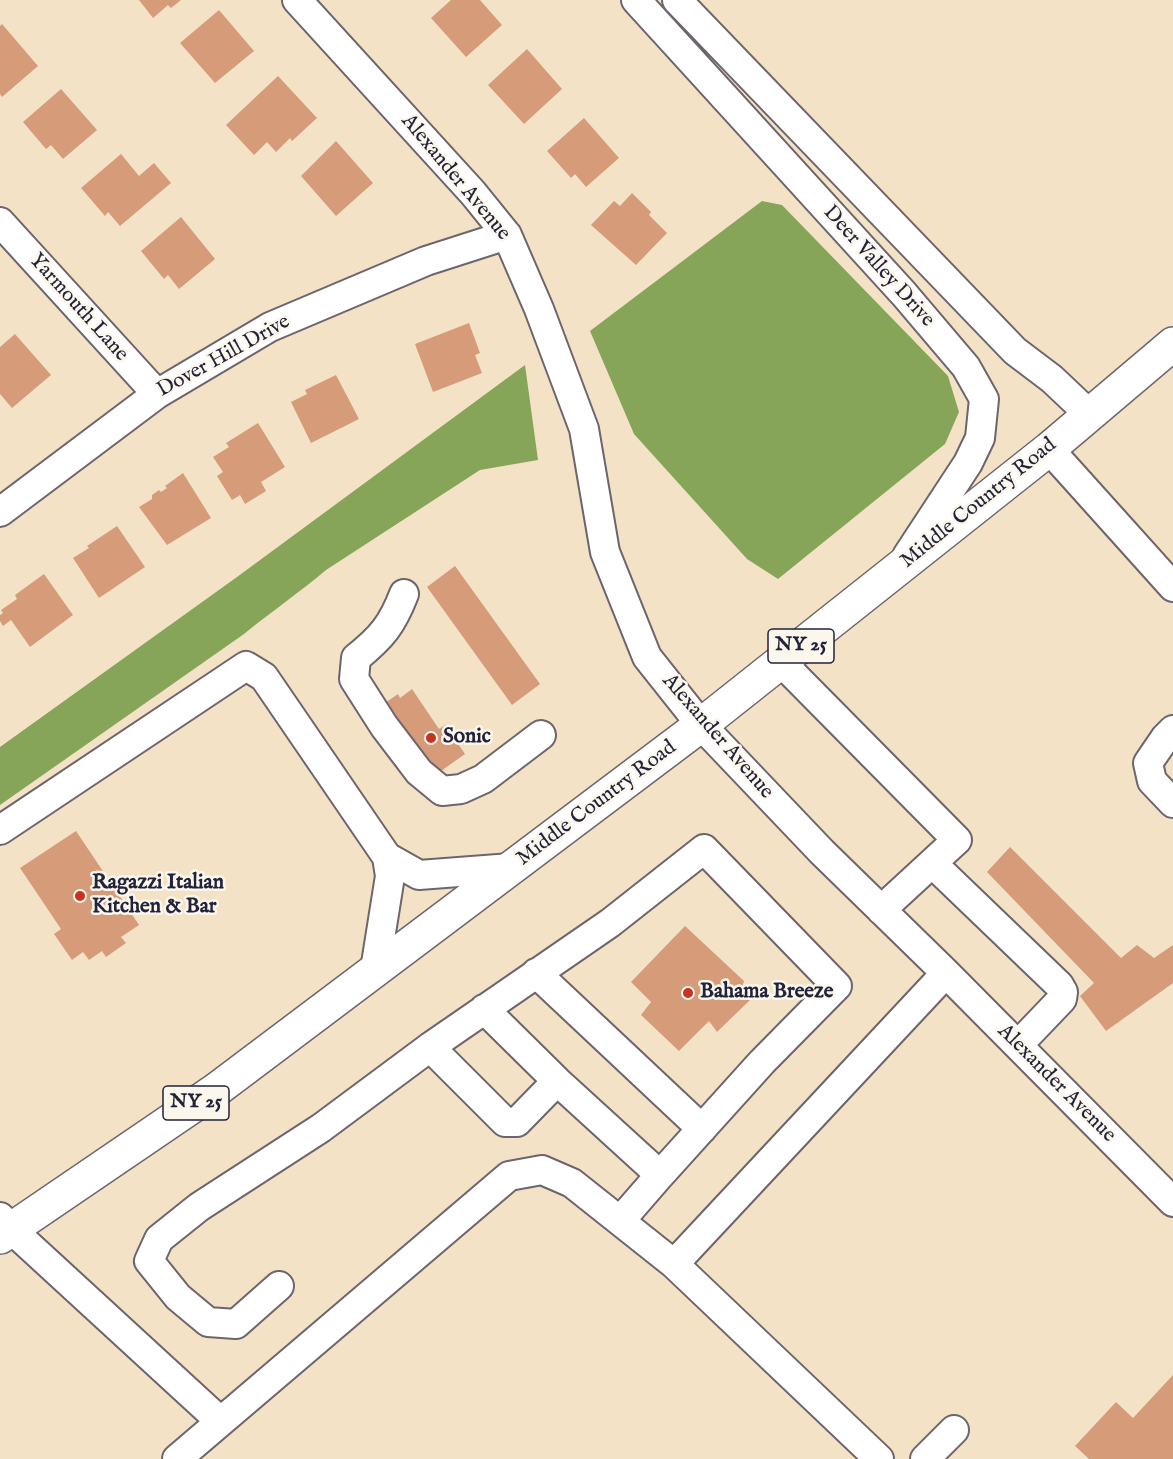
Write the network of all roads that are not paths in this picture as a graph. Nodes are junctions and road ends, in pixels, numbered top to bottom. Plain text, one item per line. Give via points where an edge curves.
1 (297, 0) edge
2 (636, 0) edge
3 (676, 0) edge
4 (0, 222) edge
5 (507, 235) junction
6 (1170, 351) edge
7 (157, 394) junction
8 (1089, 414) junction
9 (1049, 449) junction
10 (0, 512) edge
11 (900, 567) junction
12 (1173, 587) edge
13 (404, 594) dead end
14 (781, 662) junction
15 (701, 725) junction
16 (1173, 730) edge
17 (541, 735) dead end
18 (1173, 803) edge
19 (0, 830) edge
20 (387, 857) junction
21 (932, 862) junction
22 (511, 868) junction
23 (881, 910) junction
24 (375, 970) junction
25 (536, 973) junction
26 (946, 973) junction
27 (484, 1010) junction
28 (1018, 1046) junction
29 (430, 1047) junction
30 (557, 1081) junction
31 (702, 1129) junction
32 (660, 1175) junction
33 (1173, 1202) edge
34 (620, 1221) junction
35 (4, 1228) edge
36 (674, 1264) junction
37 (279, 1286) dead end
38 (220, 1421) junction
39 (954, 1430) dead end
40 (177, 1459) edge
41 (879, 1459) edge
42 (925, 1459) edge

1 - 5 street, Alexander Avenue
2 - 11 street, Deer Valley Drive via 904,294 966,367 984,399 980,438 968,463
3 - 8 street, Deer Valley Drive via 1015,351
4 - 7 street, Yarmouth Lane
5 - 7 street, Dover Hill Drive via 426,261 270,327
5 - 15 street, Alexander Avenue via 584,429 605,552 647,657
6 - 8 main road, Middle Country Road / NY 25
7 - 10 street, Dover Hill Drive
8 - 9 main road, Middle Country Road / NY 25
9 - 11 main road, Middle Country Road / NY 25
9 - 12 street
11 - 14 main road, Middle Country Road / NY 25
13 - 17 street via 394,620 356,658 354,679 418,772 442,791 461,789 483,779
14 - 15 main road, Middle Country Road / NY 25
14 - 21 street via 957,840
15 - 22 main road, Middle Country Road / NY 25
15 - 23 street, Alexander Avenue
16 - 18 street via 1148,763 1152,781
19 - 20 street via 246,666 264,677
20 - 22 street via 419,875
20 - 24 street via 390,876
21 - 23 street
21 - 28 street via 1063,992 1062,999
22 - 24 main road, Middle Country Road / NY 25
23 - 26 street, Alexander Avenue
24 - 35 main road, Middle Country Road / NY 25 via 216,1090
25 - 27 street
25 - 31 street
25 - 31 street via 610,923 704,849 837,986
26 - 28 street, Alexander Avenue
26 - 36 street
27 - 29 street
27 - 30 street
28 - 33 street, Alexander Avenue
29 - 30 street via 505,1122 517,1122
29 - 37 street via 321,1128 199,1206 159,1239 149,1261 178,1297 208,1322 236,1324
30 - 32 street
31 - 32 street
32 - 34 street
34 - 36 street
34 - 38 street via 572,1183 542,1170 509,1176
35 - 38 street
36 - 41 street
38 - 40 street
39 - 42 street

